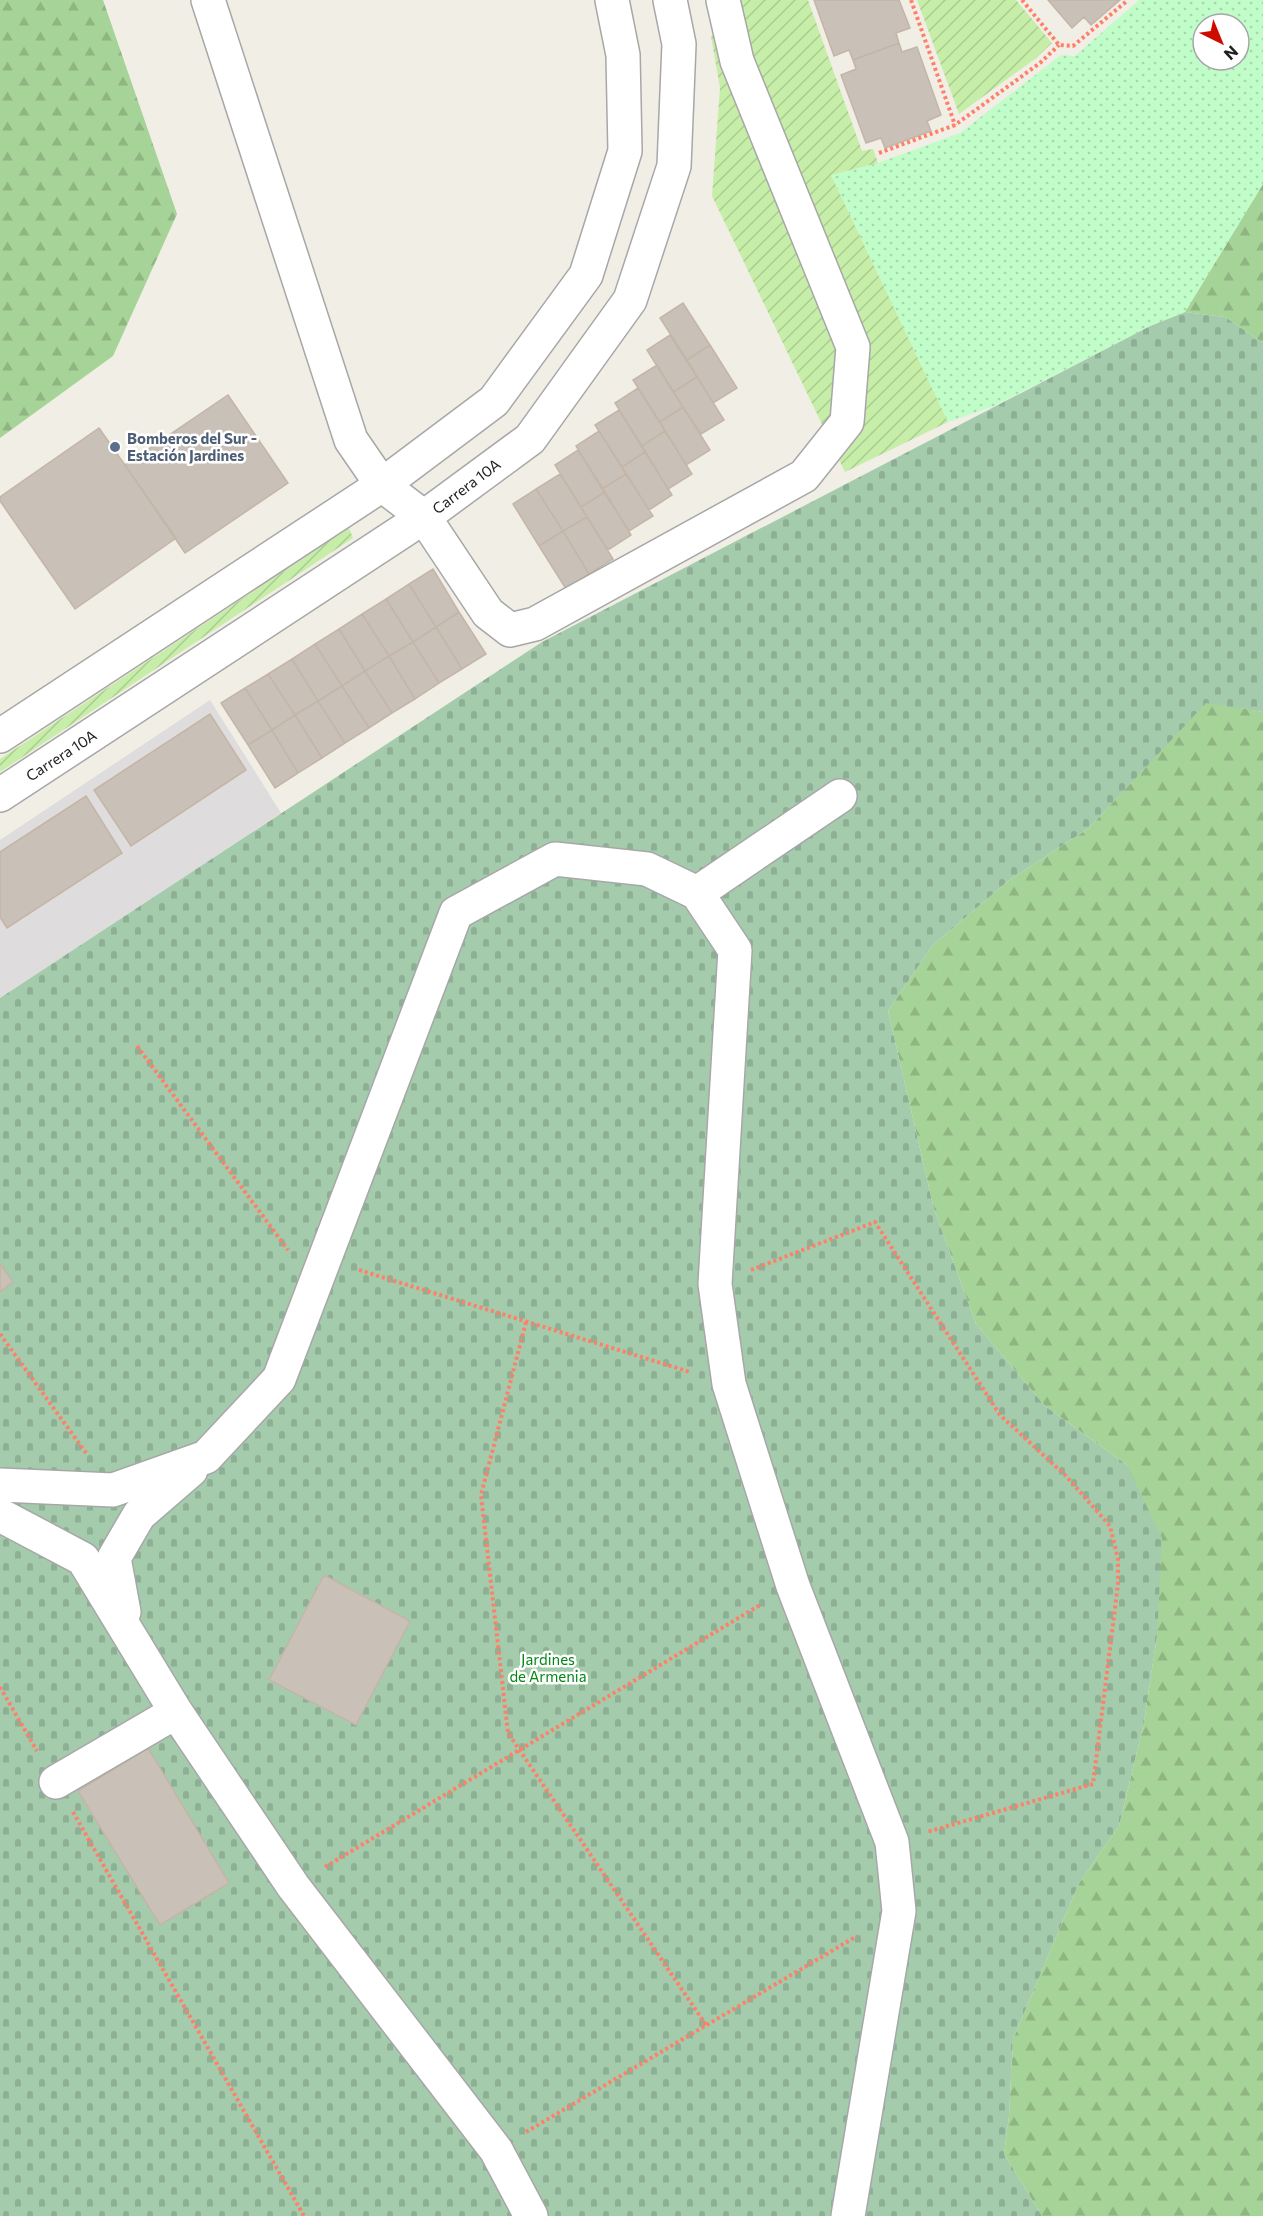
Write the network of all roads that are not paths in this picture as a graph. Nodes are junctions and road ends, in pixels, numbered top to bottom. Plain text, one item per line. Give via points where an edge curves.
1 (208, 0) edge
2 (612, 0) edge
3 (670, 0) edge
4 (723, 0) edge
5 (382, 486) junction
6 (424, 517) junction
7 (0, 736) edge
8 (0, 795) edge
9 (840, 796) dead end
10 (697, 893) junction
11 (206, 1457) junction
12 (0, 1485) edge
13 (0, 1515) edge
14 (128, 1632) junction
15 (176, 1712) junction
16 (56, 1782) road end
17 (531, 2216) edge
18 (848, 2216) edge

1 - 5 street via 351,440
2 - 5 street via 623,55 625,151 586,275 494,401
3 - 6 street, Carrera 10A via 679,44 674,166 630,300 530,439
4 - 6 street via 737,61 852,347 847,422 804,476 535,624 510,630 488,613
5 - 6 street
5 - 7 street
6 - 8 street, Carrera 10A
9 - 10 street
10 - 11 street via 647,869 555,859 456,913 279,1379
10 - 18 street via 735,950 715,1284 729,1384 793,1586 892,1842 899,1911
11 - 12 street via 113,1490
11 - 14 street via 139,1515 114,1558
13 - 14 street via 83,1559
14 - 15 street
15 - 16 street
15 - 17 street via 293,1886 496,2150

